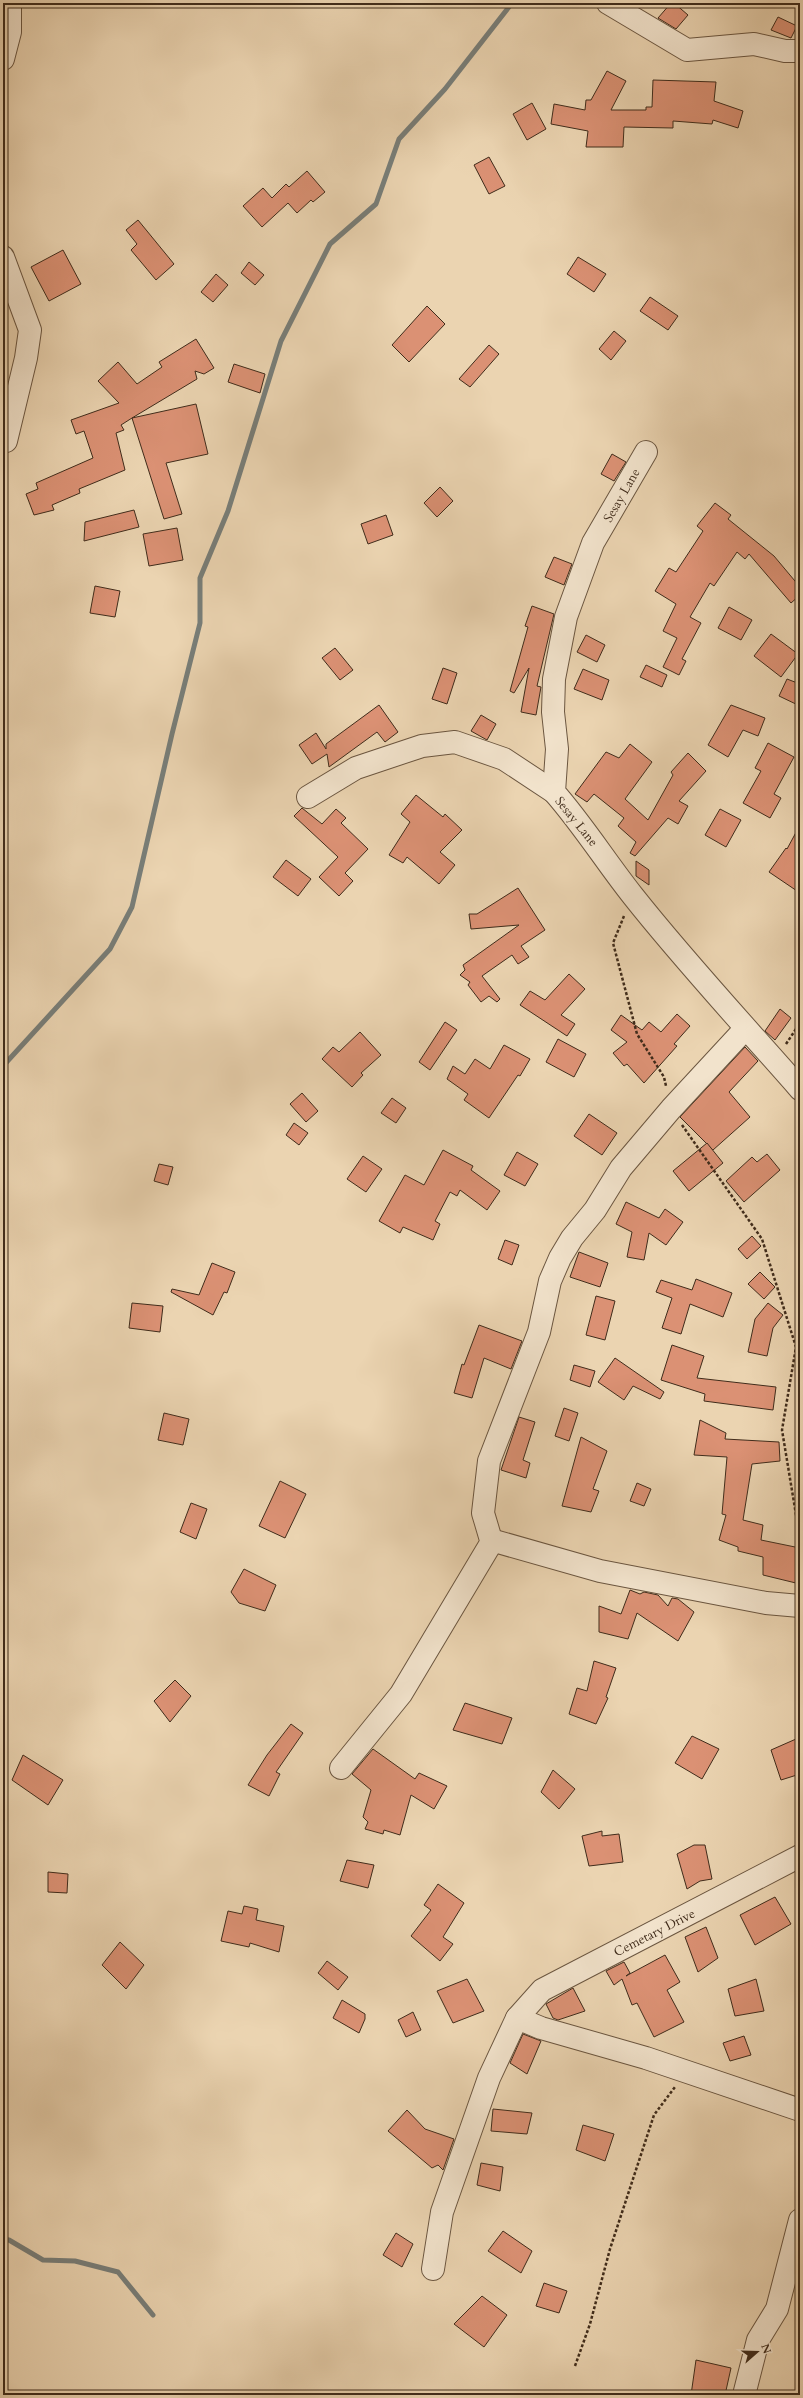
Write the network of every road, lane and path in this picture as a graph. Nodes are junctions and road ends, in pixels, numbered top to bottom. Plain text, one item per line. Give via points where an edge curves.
1 (10, 3) edge
2 (608, 3) edge
3 (800, 51) edge
4 (3, 59) edge
5 (3, 257) edge
6 (6, 441) dead end
7 (646, 452) dead end
8 (554, 792) junction
9 (308, 797) dead end
10 (633, 895) junction
11 (800, 1023) edge
12 (745, 1029) junction
13 (776, 1061) junction
14 (800, 1089) edge
15 (671, 1108) junction
16 (800, 1539) edge
17 (492, 1540) junction
18 (800, 1606) edge
19 (341, 1768) dead end
20 (800, 1856) edge
21 (517, 2018) junction
22 (683, 2071) junction
23 (800, 2110) edge
24 (800, 2220) edge
25 (433, 2269) dead end
26 (575, 2366) dead end
27 (744, 2395) edge

1 - 4 street via 10,32
2 - 3 street via 687,50 754,44 784,51
5 - 6 street via 30,330 26,358
7 - 8 street, Sesay Lane via 593,544 566,617 554,679 553,712 557,750
8 - 9 street via 504,759 455,742 422,746 356,768
8 - 10 street, Sesay Lane via 580,821
10 - 12 street, Sesay Lane
10 - 15 path via 613,943 637,1034 664,1076
11 - 13 path
12 - 13 street, Sesay Lane
12 - 15 street
13 - 14 street, Sesay Lane
15 - 16 path via 762,1239 796,1346 782,1430
15 - 17 street via 612,1179 595,1210 564,1251 550,1281 539,1332 489,1461 483,1512
17 - 18 street via 607,1572 766,1604
17 - 19 street via 401,1694
20 - 21 street, Cemetary Drive via 542,1990
21 - 22 street
21 - 25 street, Cemetary Drive via 489,2078 442,2212
22 - 23 street
22 - 26 path via 674,2089 654,2114
24 - 27 street via 777,2309 758,2340

